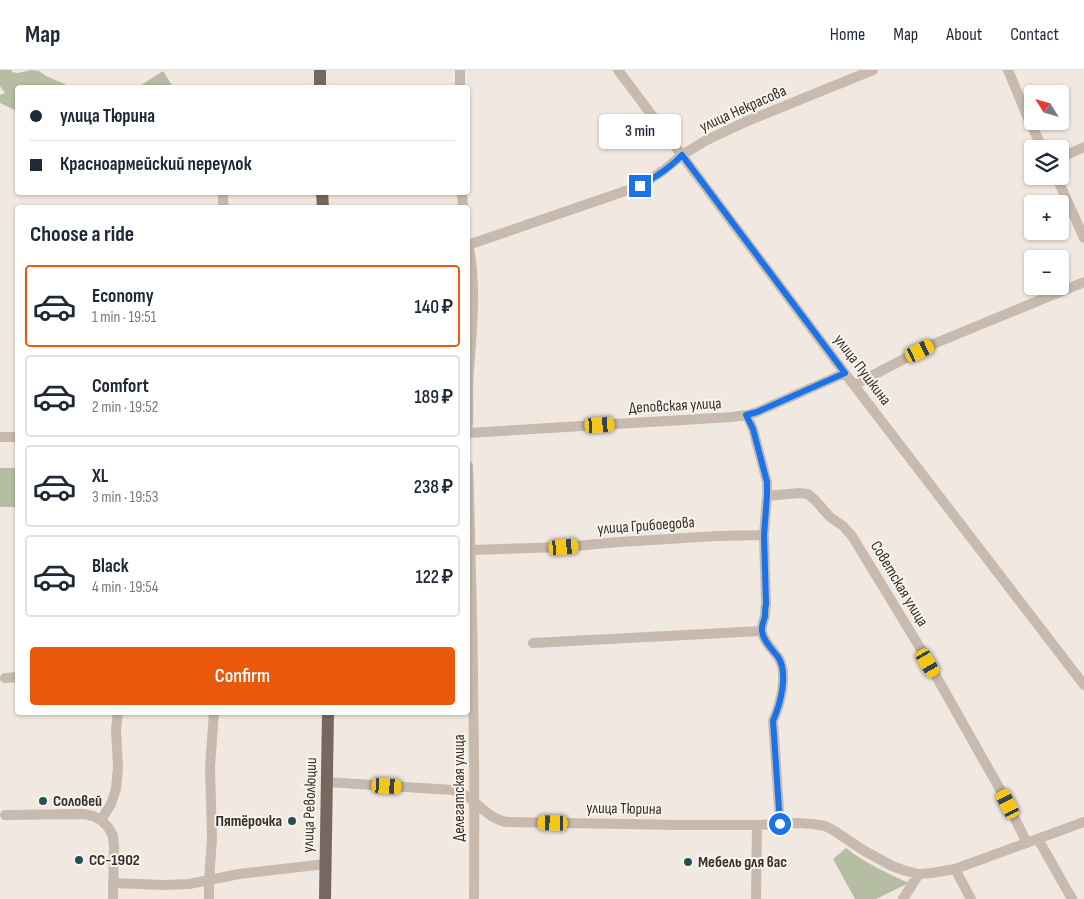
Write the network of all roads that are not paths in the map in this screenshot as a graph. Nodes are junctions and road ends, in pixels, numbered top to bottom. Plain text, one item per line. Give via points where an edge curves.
1 (320, 70) edge
2 (460, 70) edge
3 (618, 70) edge
4 (873, 70) edge
5 (1008, 70) edge
6 (320, 85) edge
7 (460, 85) edge
8 (1039, 140) edge
9 (1084, 147) edge
10 (1069, 154) edge
11 (682, 155) junction
12 (1060, 185) edge
13 (1084, 238) edge
14 (470, 243) edge
15 (470, 255) edge
16 (1084, 282) edge
17 (470, 348) edge
18 (845, 373) junction
19 (854, 385) junction
20 (746, 415) junction
21 (470, 432) edge
22 (0, 437) edge
23 (15, 437) edge
24 (767, 496) junction
25 (470, 522) edge
26 (764, 535) junction
27 (471, 550) junction
28 (762, 631) junction
29 (533, 643) dead end
30 (15, 677) edge
31 (5, 678) dead end
32 (1084, 686) edge
33 (118, 715) edge
34 (214, 715) edge
35 (328, 715) edge
36 (327, 782) junction
37 (475, 802) junction
38 (5, 815) dead end
39 (101, 820) junction
40 (1084, 822) edge
41 (780, 824) junction
42 (757, 825) junction
43 (1038, 839) junction
44 (1028, 843) junction
45 (325, 864) junction
46 (955, 869) junction
47 (919, 874) junction
48 (209, 881) junction
49 (113, 884) junction
50 (112, 899) edge
51 (209, 899) edge
52 (325, 899) edge
53 (474, 899) edge
54 (756, 899) edge
55 (904, 899) edge
56 (971, 899) edge
57 (1072, 899) edge

1 - 6 main road
2 - 7 street
3 - 11 street, улица Пушкина
4 - 11 street, улица Некрасова via 745,122
5 - 8 street
9 - 10 street
11 - 14 street, улица Некрасова via 640,186
11 - 18 street, улица Пушкина
12 - 13 street
15 - 17 street via 473,279
16 - 19 street via 931,346
18 - 19 street, улица Пушкина
18 - 20 street, Деповская улица
19 - 32 street, улица Пушкина
20 - 21 street, Деповская улица
20 - 24 street via 762,462
22 - 23 street
24 - 26 street
24 - 44 street, Советская улица via 808,494 852,536 919,646
25 - 27 street, Делегатская улица
26 - 27 street, улица Грибоедова
26 - 28 street via 766,604
27 - 37 street, Делегатская улица
28 - 29 street
28 - 41 street via 782,665 781,694 773,721
30 - 31 street
33 - 39 street via 116,789
34 - 48 street
35 - 36 main road, улица Революции
36 - 37 street, улица Тюрина via 453,790
36 - 45 main road, улица Революции
37 - 42 street, улица Тюрина via 492,818 506,822
37 - 53 street, Делегатская улица
38 - 39 street via 88,814
39 - 49 street via 113,836
40 - 43 street
41 - 42 street, улица Тюрина
41 - 47 street, улица Тюрина via 825,826 892,866
42 - 54 street
43 - 44 street
43 - 57 street
44 - 46 street
45 - 48 street via 239,874
45 - 52 main road, улица Революции
46 - 47 street
46 - 56 street
47 - 55 street
48 - 49 street via 177,885
48 - 51 street
49 - 50 street

